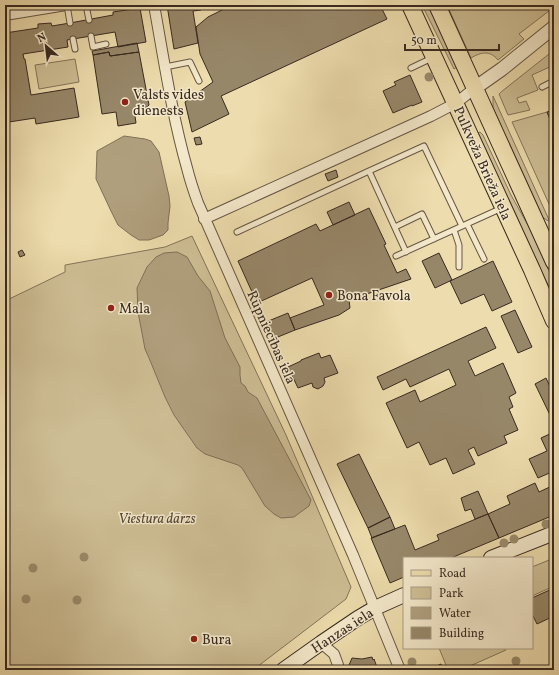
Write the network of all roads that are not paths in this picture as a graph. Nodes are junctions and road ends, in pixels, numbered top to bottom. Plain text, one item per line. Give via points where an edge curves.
1 (66, 5) edge
2 (86, 5) edge
3 (154, 5) edge
4 (410, 5) edge
5 (437, 5) edge
6 (5, 15) edge
7 (89, 20) dead end
8 (70, 23) dead end
9 (554, 27) edge
10 (91, 36) dead end
11 (73, 39) dead end
12 (106, 44) dead end
13 (75, 49) dead end
14 (434, 57) junction
15 (165, 67) junction
16 (411, 68) dead end
17 (199, 81) dead end
18 (554, 82) edge
19 (542, 87) dead end
20 (475, 88) junction
21 (456, 103) junction
22 (369, 170) junction
23 (503, 207) junction
24 (204, 219) junction
25 (465, 225) junction
26 (395, 227) junction
27 (454, 230) junction
28 (237, 232) dead end
29 (549, 237) edge
30 (434, 239) junction
31 (406, 252) junction
32 (396, 256) dead end
33 (484, 259) dead end
34 (554, 262) edge
35 (459, 268) dead end
36 (554, 321) edge
37 (554, 533) edge
38 (496, 557) edge
39 (403, 595) edge
40 (375, 608) junction
41 (321, 643) junction
42 (284, 670) edge
43 (337, 670) edge
44 (400, 670) edge

1 - 6 street
1 - 8 lane
2 - 7 lane
3 - 15 street, Rūpniecības iela
4 - 14 main road, Pulkveža Brieža iela
5 - 20 main road, Pulkveža Brieža iela
9 - 20 street
10 - 12 lane via 93,47
11 - 13 lane
14 - 16 lane
14 - 21 main road, Pulkveža Brieža iela
15 - 17 lane via 190,62
15 - 24 street, Rūpniecības iela via 187,169
18 - 19 lane
20 - 21 street
20 - 29 main road, Pulkveža Brieža iela
21 - 23 main road, Pulkveža Brieža iela
21 - 24 street
22 - 25 lane via 424,146
22 - 26 lane
22 - 28 lane
23 - 25 lane
23 - 36 main road, Pulkveža Brieža iela
24 - 40 street, Rūpniecības iela
25 - 27 lane
25 - 33 lane
26 - 30 lane via 422,214
26 - 31 lane
27 - 30 lane
27 - 35 lane via 458,245
29 - 34 main road, Pulkveža Brieža iela
30 - 31 lane
31 - 32 lane
37 - 38 main road
39 - 40 main road, Hanzas iela
40 - 41 main road, Hanzas iela
40 - 44 street, Rūpniecības iela
41 - 42 main road, Hanzas iela
41 - 43 street via 334,654

